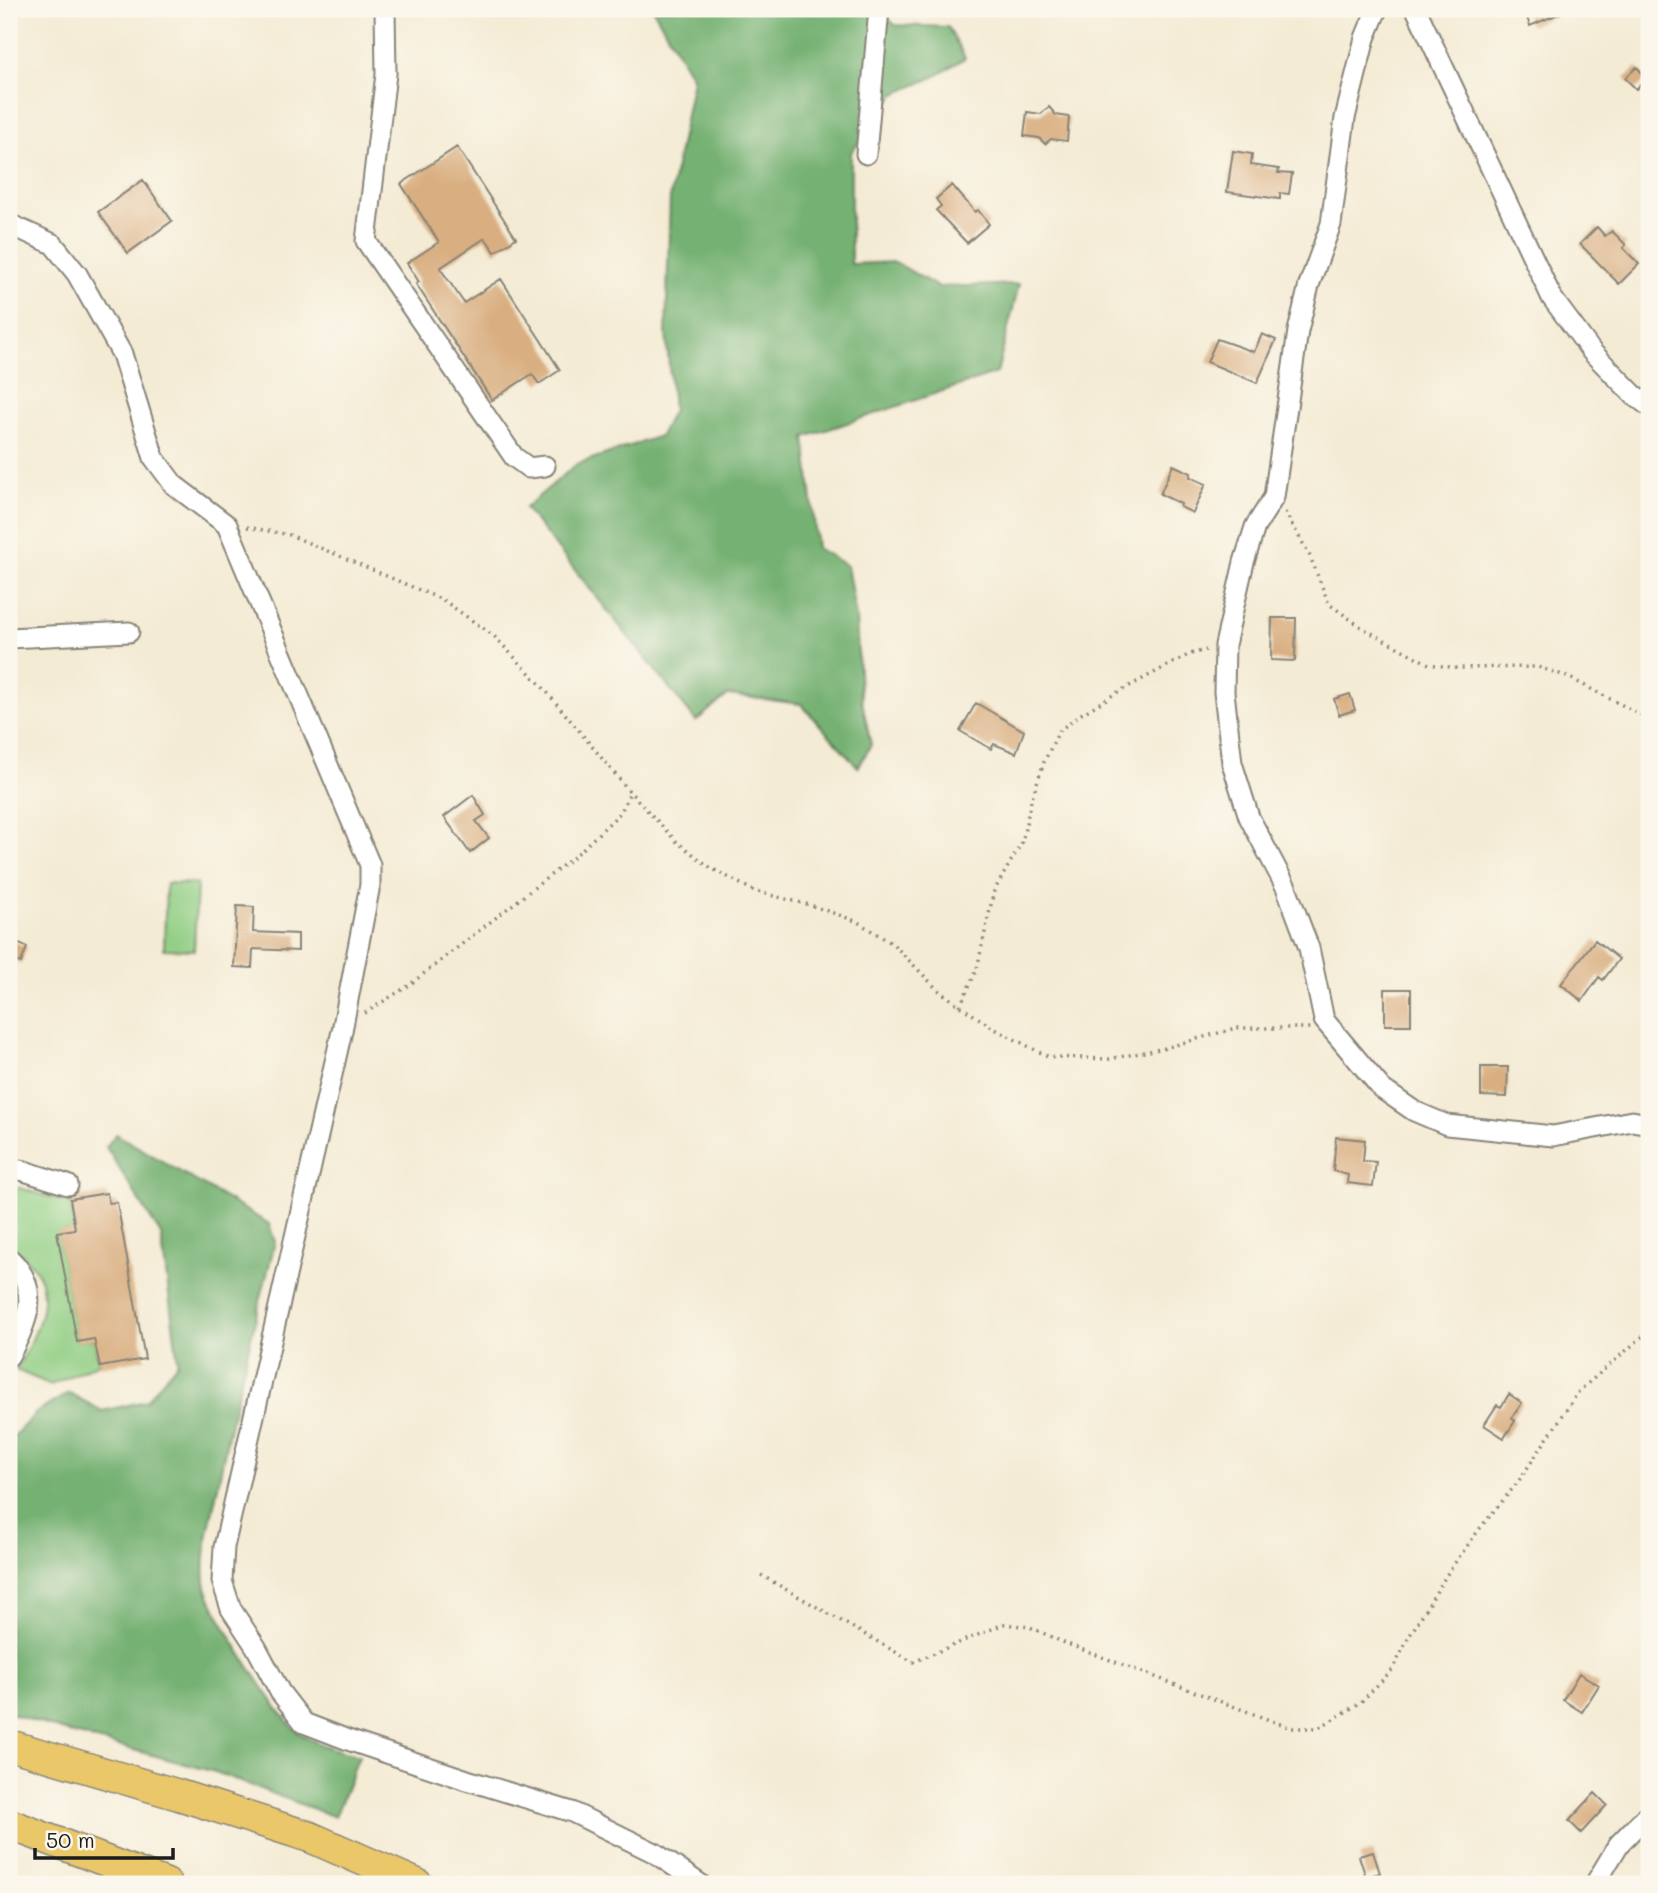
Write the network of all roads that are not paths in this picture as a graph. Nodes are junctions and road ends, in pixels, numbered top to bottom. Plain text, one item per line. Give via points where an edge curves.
1 (385, 9) edge
2 (879, 9) edge
3 (1377, 9) edge
4 (1416, 9) edge
5 (866, 154) dead end
6 (9, 224) edge
7 (1649, 406) edge
8 (545, 466) dead end
9 (129, 632) dead end
10 (9, 638) edge
11 (1649, 1124) edge
12 (9, 1171) edge
13 (68, 1185) dead end
14 (9, 1258) edge
15 (9, 1356) edge
16 (9, 1745) edge
17 (1649, 1813) edge
18 (9, 1824) edge
19 (166, 1884) edge
20 (417, 1884) edge
21 (700, 1884) edge
22 (1595, 1884) edge

1 - 8 street via 386,74 366,241 514,457 528,468
2 - 5 street
3 - 11 street via 1345,118 1331,224 1298,331 1274,496 1255,527 1225,645 1224,692 1232,763 1249,817 1286,887 1308,948 1324,1020 1382,1089 1414,1111 1447,1125 1553,1136 1632,1122
4 - 7 street via 1552,298 1592,352
6 - 21 street via 53,243 77,274 122,354 154,458 174,485 227,525 370,865 342,1031 224,1547 222,1581 230,1609 304,1723 572,1812 655,1853
9 - 10 street
12 - 13 street via 21,1170
14 - 15 street via 27,1282 29,1305
16 - 20 highway via 310,1837
17 - 22 street via 1619,1844
18 - 19 highway

